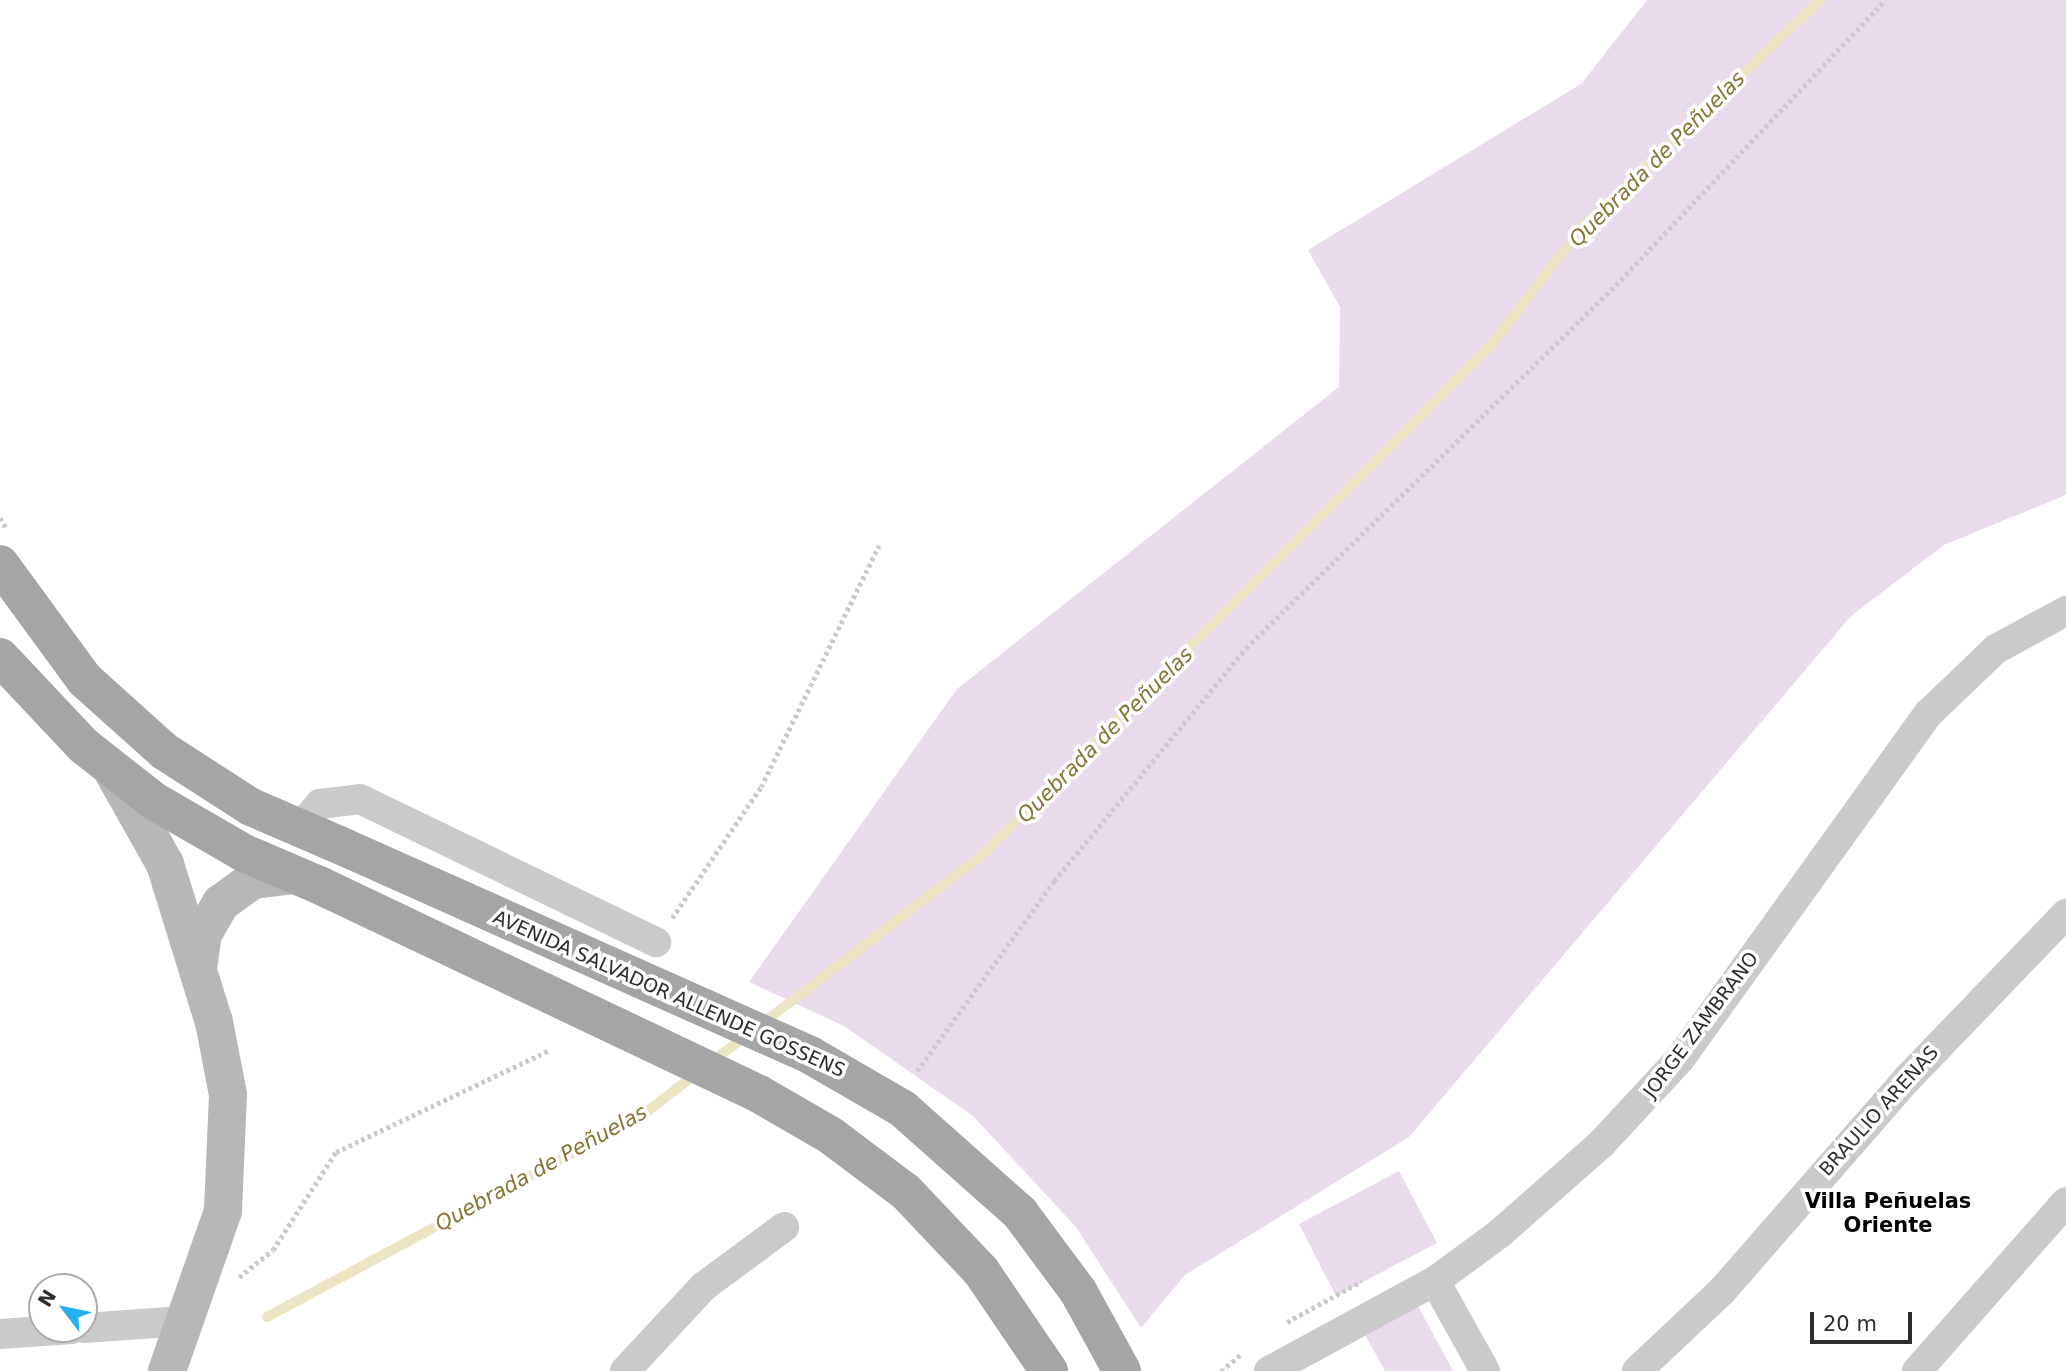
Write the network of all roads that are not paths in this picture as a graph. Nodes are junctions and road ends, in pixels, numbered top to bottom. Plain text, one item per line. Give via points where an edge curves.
1 (0, 564) edge
2 (2066, 611) edge
3 (0, 657) edge
4 (112, 770) junction
5 (298, 830) junction
6 (305, 880) junction
7 (2066, 914) edge
8 (656, 942) road end
9 (201, 988) junction
10 (2066, 1202) edge
11 (784, 1227) dead end
12 (1435, 1281) junction
13 (184, 1321) junction
14 (98, 1327) edge
15 (28, 1332) edge
16 (0, 1334) edge
17 (167, 1371) edge
18 (625, 1371) edge
19 (1049, 1371) edge
20 (1122, 1371) edge
21 (1269, 1371) edge
22 (1485, 1371) edge
23 (1637, 1371) edge
24 (1917, 1371) edge

1 - 5 main road, AVENIDA SALVADOR ALLENDE GOSSENS via 50,638 125,718 206,781
2 - 12 street, JORGE ZAMBRANO via 1996,649 1950,690 1650,1094 1560,1184
3 - 4 main road via 57,720
4 - 6 main road via 198,829
4 - 9 main road via 159,847
5 - 8 street via 320,804 360,799
5 - 20 main road, AVENIDA SALVADOR ALLENDE GOSSENS, bridge via 810,1055 903,1109 946,1141 1020,1213 1078,1291
6 - 9 main road via 253,880 221,903 203,934
6 - 19 main road, bridge via 759,1094 830,1135 945,1230 1014,1314
7 - 23 street, BRAULIO ARENAS via 1899,1087 1722,1290
9 - 13 main road via 222,1058 228,1171 214,1249
10 - 24 street
11 - 18 street via 703,1287
12 - 21 street, JORGE ZAMBRANO
12 - 22 street
13 - 14 street
13 - 17 main road
15 - 16 street

